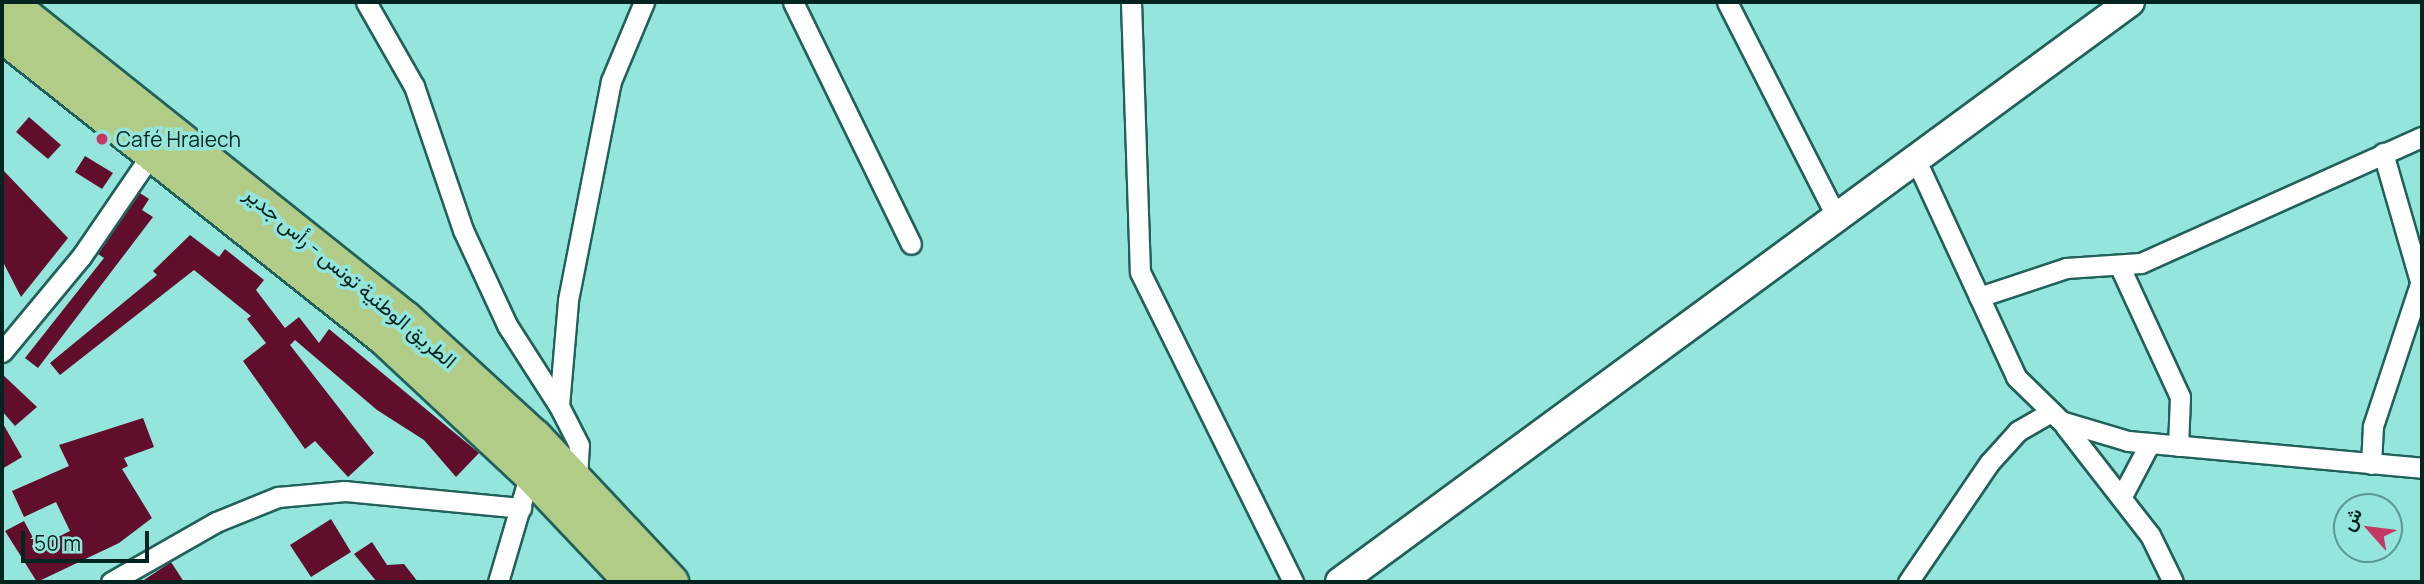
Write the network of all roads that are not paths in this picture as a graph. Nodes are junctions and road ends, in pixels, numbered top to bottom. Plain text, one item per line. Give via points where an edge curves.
1 (7, 2) edge
2 (366, 2) edge
3 (644, 2) edge
4 (793, 2) edge
5 (1130, 2) edge
6 (1727, 2) edge
7 (2130, 2) edge
8 (2, 34) edge
9 (2422, 137) edge
10 (162, 139) junction
11 (2383, 153) junction
12 (1916, 158) junction
13 (1835, 214) junction
14 (911, 244) dead end
15 (2120, 267) junction
16 (2421, 278) edge
17 (1979, 297) junction
18 (2, 352) edge
19 (559, 406) junction
20 (2055, 417) junction
21 (2150, 443) junction
22 (2178, 446) junction
23 (2371, 464) junction
24 (2422, 468) edge
25 (530, 473) junction
26 (577, 480) junction
27 (2122, 496) junction
28 (521, 508) junction
29 (111, 582) edge
30 (498, 582) edge
31 (633, 582) edge
32 (670, 582) edge
33 (1293, 582) edge
34 (1340, 582) edge
35 (1908, 582) edge
36 (2173, 582) edge

1 - 10 highway, الطريق الوطنية تونس - رأس جدير
2 - 19 street via 414,86 463,230 506,325
3 - 19 street via 611,81 586,194
4 - 14 street
5 - 33 street via 1140,272
6 - 13 street
7 - 12 street
8 - 10 highway, الطريق الوطنية تونس - رأس جدير
9 - 11 street
10 - 18 street via 81,257
10 - 25 highway, الطريق الوطنية تونس - رأس جدير
10 - 26 highway, الطريق الوطنية تونس - رأس جدير via 405,318
11 - 15 street
11 - 16 street
12 - 13 street
12 - 17 street
13 - 34 street
15 - 17 street via 2066,268
15 - 22 street via 2180,397
16 - 23 street via 2373,426
17 - 20 street via 2016,377
19 - 26 street via 579,445
20 - 21 street via 2104,437
20 - 27 street
20 - 35 street via 2018,431 1990,462
21 - 22 street
21 - 27 street
22 - 23 street
23 - 24 street
25 - 28 street
25 - 31 highway, الطريق الوطنية تونس - رأس جدير
26 - 32 highway, الطريق الوطنية تونس - رأس جدير
27 - 36 street
28 - 29 street via 345,491 278,497 216,522
28 - 30 street

